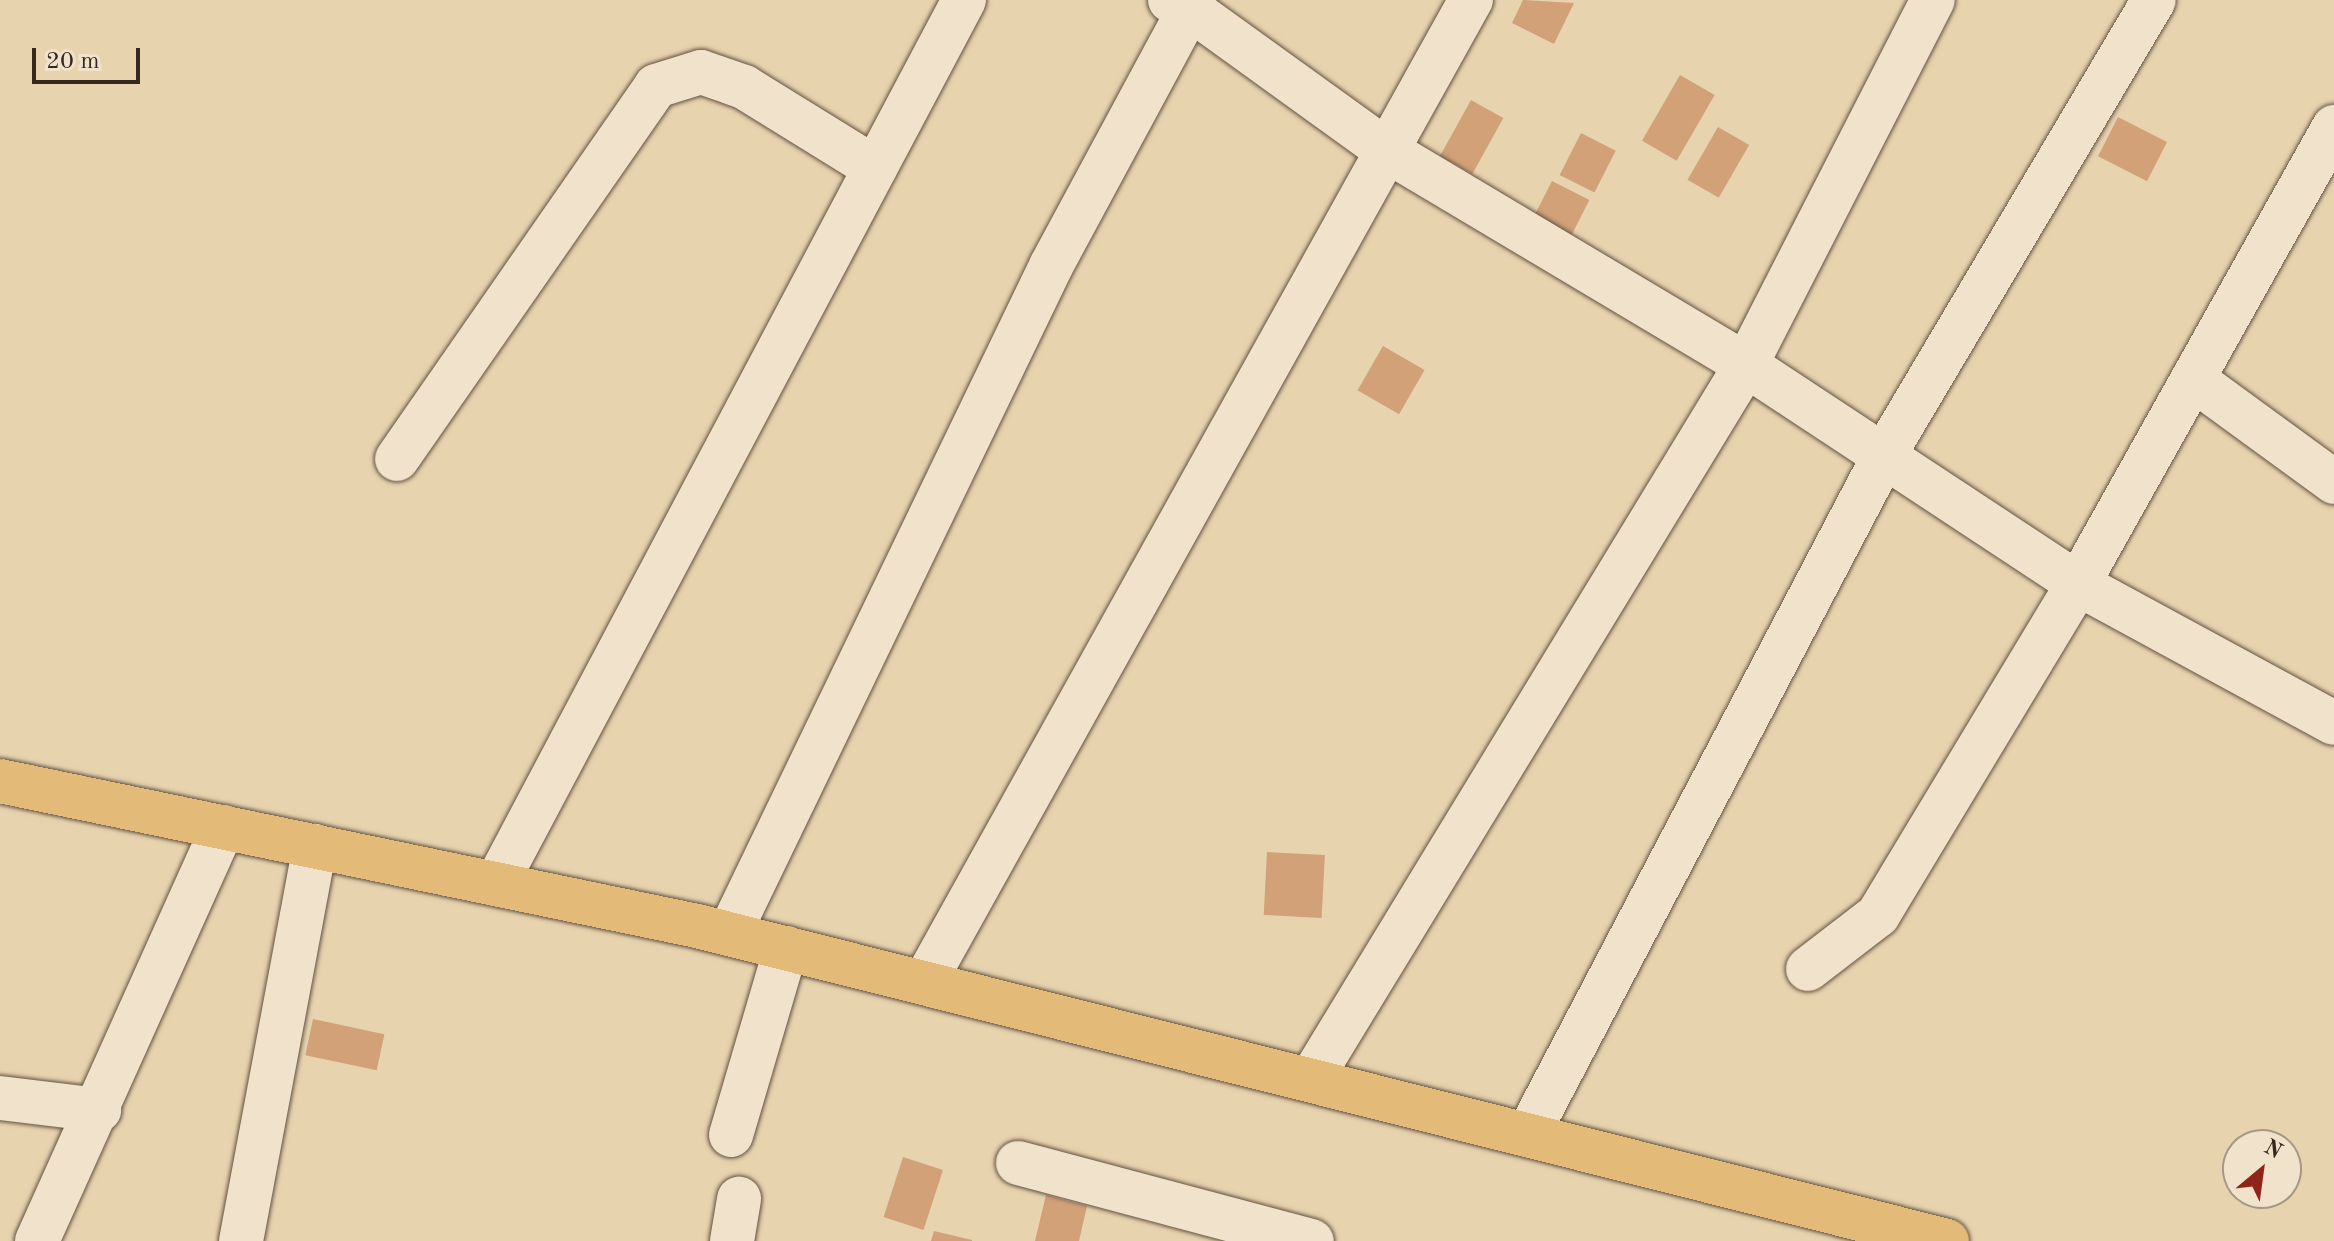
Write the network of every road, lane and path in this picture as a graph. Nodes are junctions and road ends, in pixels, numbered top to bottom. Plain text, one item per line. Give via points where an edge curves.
1 (964, 0) edge
2 (1471, 0) edge
3 (1933, 0) edge
4 (2154, 0) edge
5 (1184, 3) edge
6 (2334, 127) edge
7 (1386, 150) junction
8 (875, 168) junction
9 (1746, 365) junction
10 (2193, 379) junction
11 (1886, 452) junction
12 (397, 459) dead end
13 (2334, 482) edge
14 (2078, 584) junction
15 (2334, 723) edge
16 (0, 781) edge
17 (223, 827) junction
18 (315, 846) junction
19 (496, 884) junction
20 (729, 934) junction
21 (786, 948) junction
22 (1808, 969) dead end
23 (924, 983) junction
24 (1311, 1079) junction
25 (0, 1098) edge
26 (99, 1110) junction
27 (1528, 1134) junction
28 (731, 1135) dead end
29 (1018, 1163) dead end
30 (739, 1199) dead end
31 (37, 1241) edge
32 (241, 1241) edge
33 (732, 1241) edge
34 (1312, 1241) edge
35 (1947, 1241) edge

1 - 8 street
2 - 7 street
3 - 9 street
4 - 11 street
5 - 7 street
5 - 20 street via 1051,266
6 - 10 street
7 - 9 street
7 - 23 street
8 - 12 street via 744,87 701,72 656,86
8 - 19 street
9 - 11 street
9 - 24 street
10 - 13 street
10 - 14 street
11 - 14 street
11 - 27 street
14 - 15 street
14 - 22 street via 1878,915
16 - 17 main road
17 - 18 main road
17 - 26 street
18 - 19 main road
18 - 32 street
19 - 20 main road
20 - 21 main road
21 - 23 main road
21 - 28 street
23 - 24 main road
24 - 27 main road
25 - 26 street
26 - 31 street
27 - 35 main road
29 - 34 street
30 - 33 street

